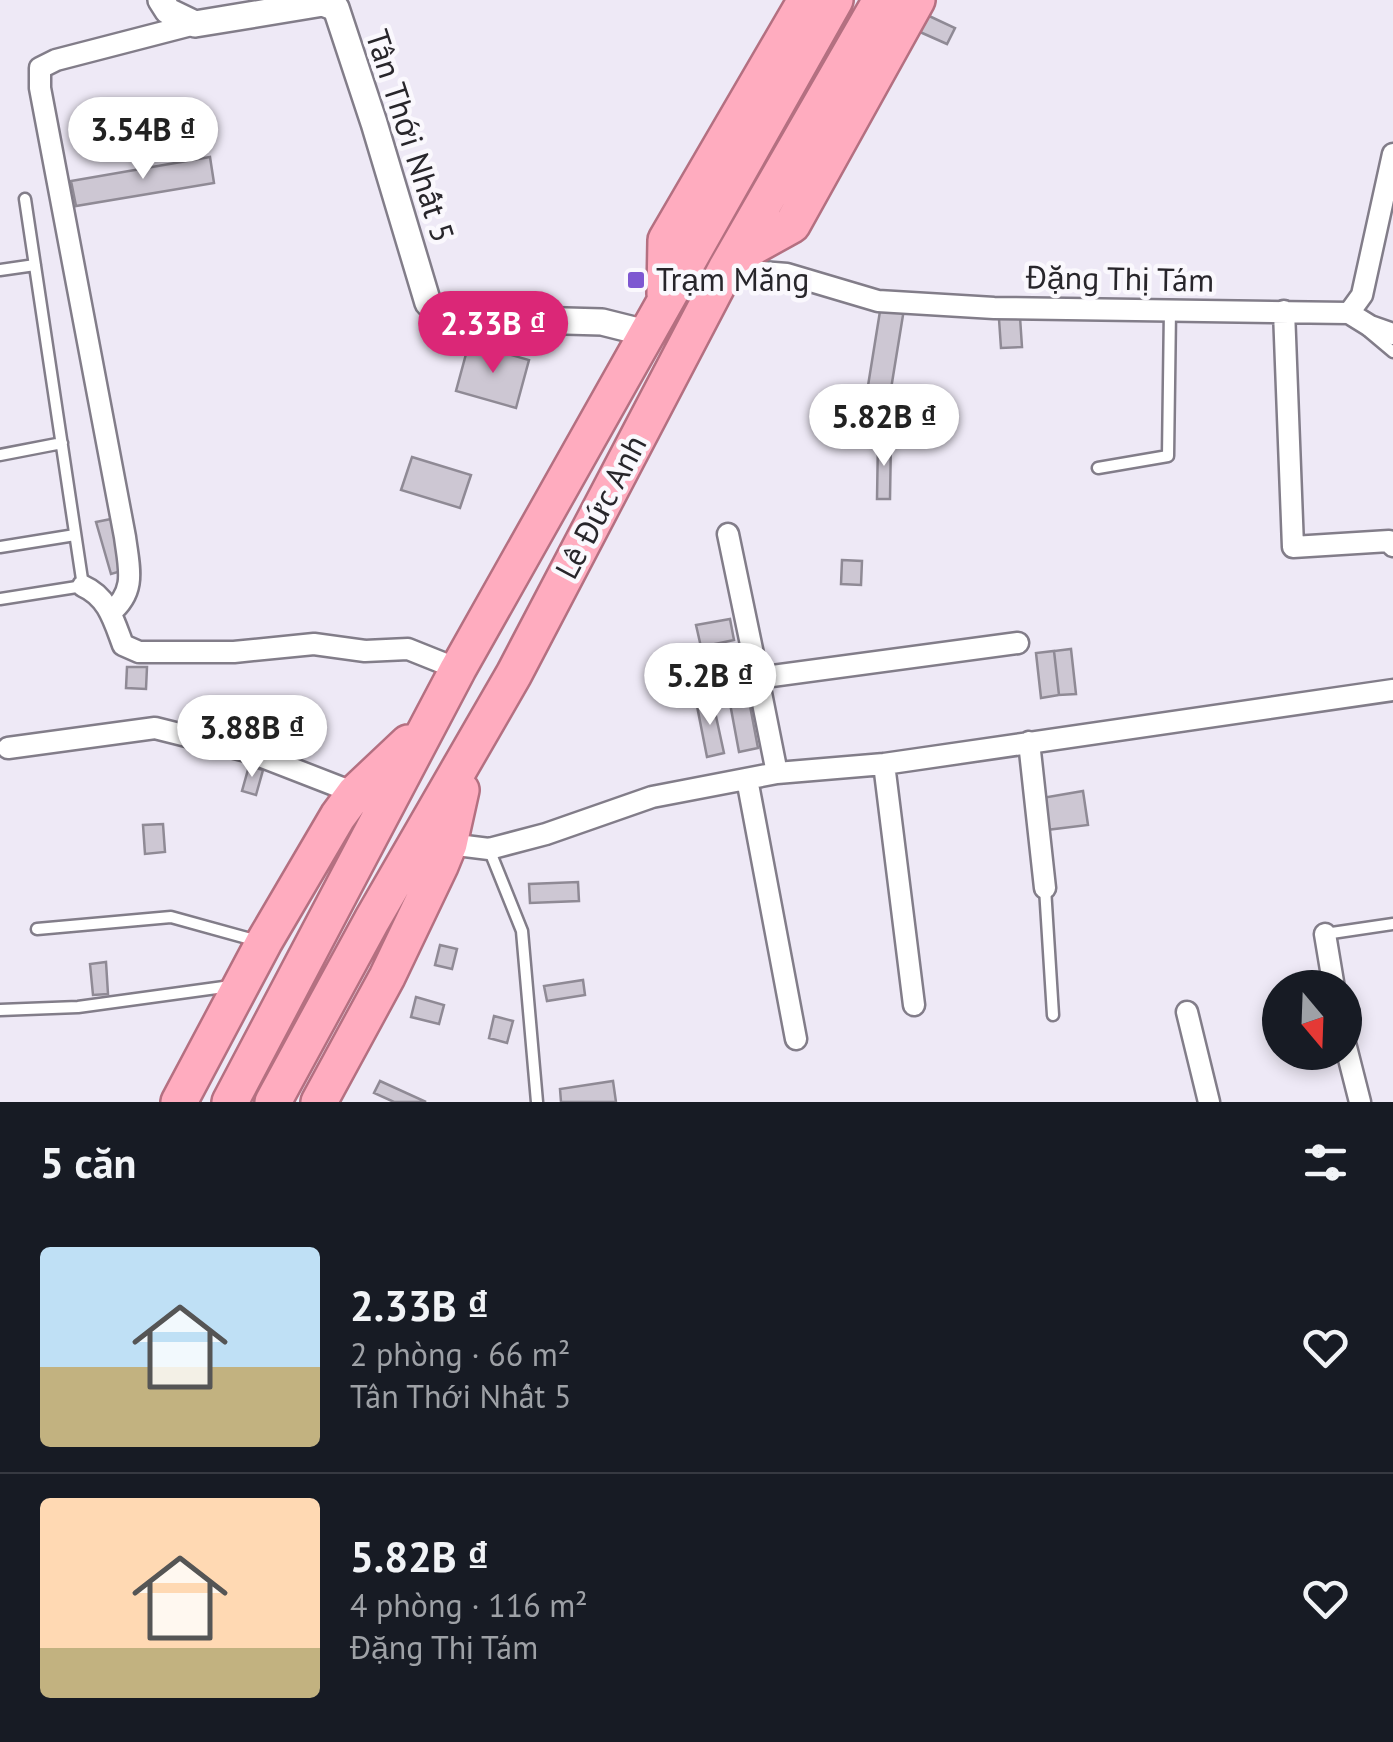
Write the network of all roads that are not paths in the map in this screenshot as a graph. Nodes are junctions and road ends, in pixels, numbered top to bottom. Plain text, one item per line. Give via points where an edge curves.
1 (162, 0) edge
2 (806, 0) edge
3 (834, 0) edge
4 (881, 0) edge
5 (917, 0) edge
6 (324, 1) edge
7 (195, 24) junction
8 (1393, 154) edge
9 (25, 199) dead end
10 (730, 263) junction
11 (35, 264) junction
12 (0, 270) edge
13 (664, 300) junction
14 (1170, 310) junction
15 (1284, 310) junction
16 (1348, 313) junction
17 (646, 333) junction
18 (1393, 334) edge
19 (1393, 352) edge
20 (62, 443) junction
21 (0, 455) edge
22 (1098, 468) dead end
23 (728, 534) dead end
24 (76, 535) junction
25 (1393, 546) edge
26 (0, 547) edge
27 (83, 586) junction
28 (0, 599) edge
29 (110, 613) junction
30 (1018, 643) dead end
31 (458, 669) junction
32 (758, 678) junction
33 (1393, 690) edge
34 (427, 725) junction
35 (1029, 742) junction
36 (8, 748) dead end
37 (468, 757) junction
38 (884, 764) junction
39 (777, 773) junction
40 (746, 779) junction
41 (355, 792) junction
42 (449, 844) junction
43 (490, 849) junction
44 (1045, 888) joint
45 (1393, 924) edge
46 (37, 930) dead end
47 (1325, 934) joint
48 (264, 942) junction
49 (1331, 970) edge
50 (242, 984) junction
51 (914, 1006) dead end
52 (0, 1010) edge
53 (1188, 1012) dead end
54 (1053, 1015) dead end
55 (796, 1039) dead end
56 (1352, 1070) edge
57 (179, 1102) edge
58 (230, 1102) edge
59 (273, 1102) edge
60 (319, 1102) edge
61 (542, 1102) edge
62 (1209, 1102) edge
63 (1360, 1102) edge

1 - 7 street via 168,11
2 - 13 highway, Lê Đức Anh via 666,240
3 - 13 highway, Lê Đức Anh
4 - 10 highway, Lê Đức Anh
5 - 10 highway via 792,226
6 - 7 street, Tân Thới Nhất 5
6 - 17 street, Tân Thới Nhất 5 via 336,8 428,303 445,318 478,323 602,322
7 - 29 street via 40,68 125,537 130,580 124,602
8 - 16 street via 1362,295
9 - 11 lane
10 - 14 street, Đặng Thị Tám via 878,301
10 - 37 highway, Lê Đức Anh
11 - 12 lane
11 - 20 lane
13 - 17 highway, Lê Đức Anh
14 - 15 street, Đặng Thị Tám
14 - 22 lane via 1168,456
15 - 16 street, Đặng Thị Tám
15 - 25 street via 1293,547 1389,541
16 - 18 street
16 - 19 lane
17 - 31 highway, Lê Đức Anh
20 - 21 lane
20 - 24 lane
23 - 32 street
24 - 26 lane
24 - 27 lane
27 - 28 lane
27 - 29 street
29 - 31 street via 123,645 140,652 314,644 408,649
30 - 32 street
31 - 34 highway, Lê Đức Anh
32 - 39 street
33 - 35 street
34 - 41 highway, Lê Đức Anh
34 - 58 highway, Lê Đức Anh
35 - 38 street
35 - 44 street
36 - 41 street via 155,728 247,751
37 - 42 highway, Lê Đức Anh
37 - 59 highway, Lê Đức Anh
38 - 39 street
38 - 51 street
39 - 40 street
40 - 43 street via 652,797
40 - 55 street
41 - 48 highway, Lê Đức Anh
42 - 43 street
42 - 60 highway, Lê Đức Anh
43 - 61 lane via 522,931
44 - 54 lane
45 - 47 lane
46 - 48 lane via 171,917
47 - 49 street
48 - 50 highway, Lê Đức Anh
50 - 52 lane via 78,1007
50 - 57 highway, Lê Đức Anh
53 - 62 street
56 - 63 street

